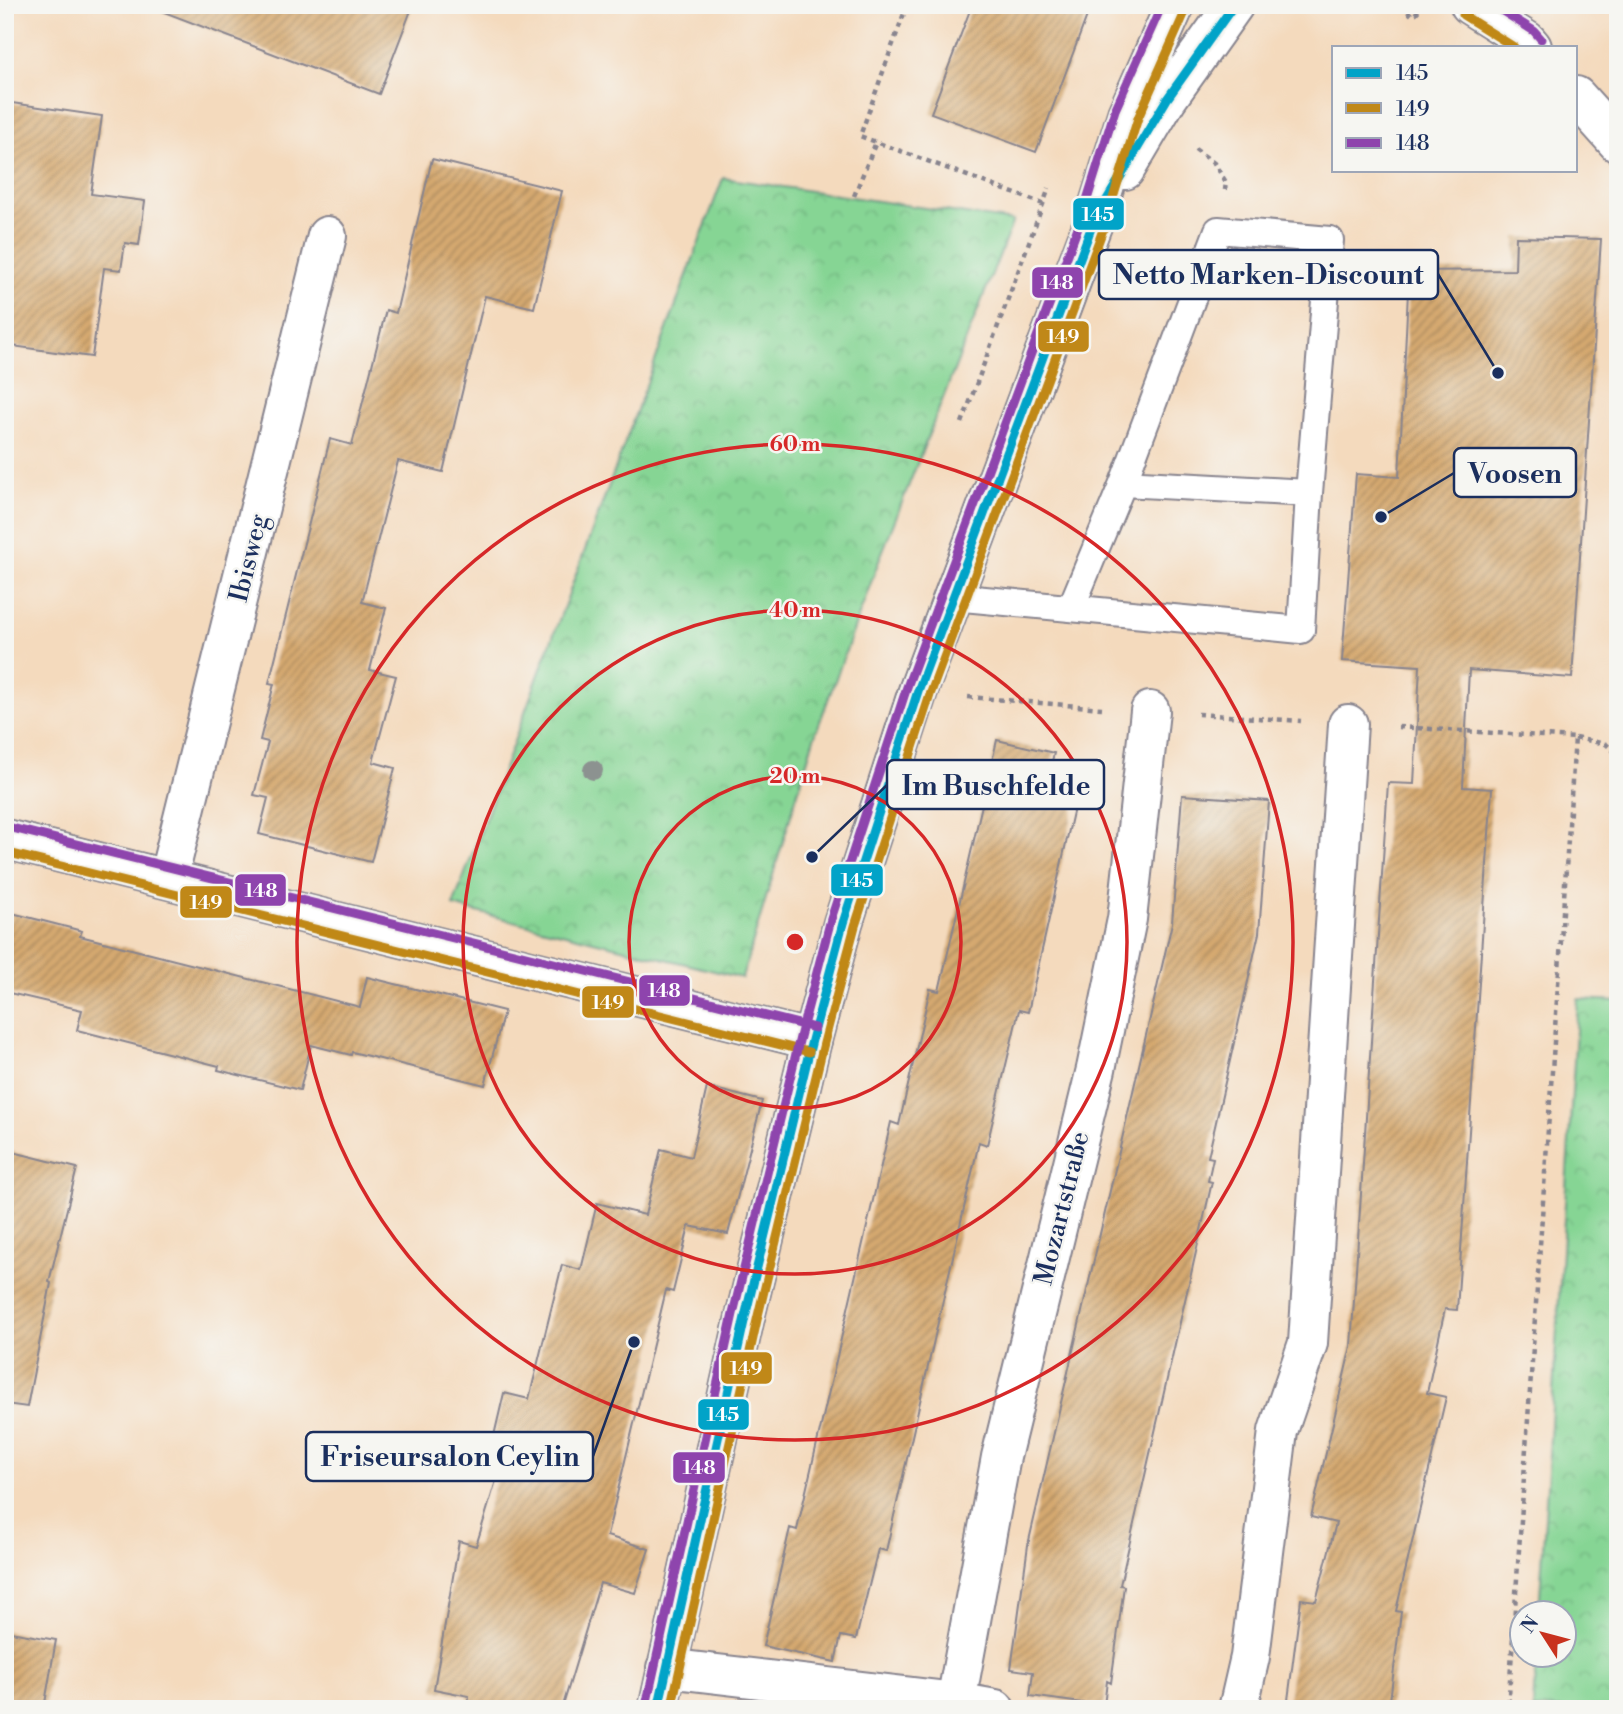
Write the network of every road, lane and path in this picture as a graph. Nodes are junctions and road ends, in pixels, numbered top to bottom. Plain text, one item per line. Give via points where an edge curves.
1 (907, 5) edge
2 (1175, 5) edge
3 (1234, 5) edge
4 (1401, 5) edge
5 (1424, 5) edge
6 (1470, 5) edge
7 (1510, 5) edge
8 (1530, 44) edge
9 (1578, 98) edge
10 (876, 142) junction
11 (1618, 142) edge
12 (1193, 147) dead end
13 (1214, 163) dead end
14 (854, 196) dead end
15 (1093, 223) junction
16 (327, 236) dead end
17 (1124, 483) junction
18 (1309, 493) junction
19 (953, 597) junction
20 (1071, 608) junction
21 (918, 691) junction
22 (1150, 711) junction
23 (1348, 724) junction
24 (1575, 738) junction
25 (1618, 755) edge
26 (5, 839) edge
27 (168, 879) junction
28 (812, 1040) junction
29 (666, 1668) junction
30 (956, 1702) junction
31 (658, 1709) edge
32 (995, 1709) edge
33 (1238, 1709) edge
34 (1508, 1709) edge

1 - 10 path via 860,136
2 - 15 street via 1127,114
3 - 15 street via 1167,99
4 - 5 path via 1413,16
6 - 8 street
7 - 8 street
9 - 11 street
10 - 14 path
10 - 15 path
12 - 13 path
15 - 19 street
16 - 27 street, Ibisweg
17 - 18 lane
17 - 18 lane via 1218,230 1330,240
17 - 20 lane
18 - 20 lane via 1301,630
19 - 20 lane
19 - 21 street
21 - 22 path
21 - 28 street via 843,923
22 - 23 path
22 - 30 street, Mozartstraße via 1127,919 1096,1069 1001,1457
23 - 24 path
23 - 33 street via 1308,1343 1278,1431 1250,1657
24 - 25 path via 1606,744
24 - 34 path
26 - 27 street
27 - 28 street
28 - 29 street
29 - 30 street
29 - 31 street
30 - 32 street

